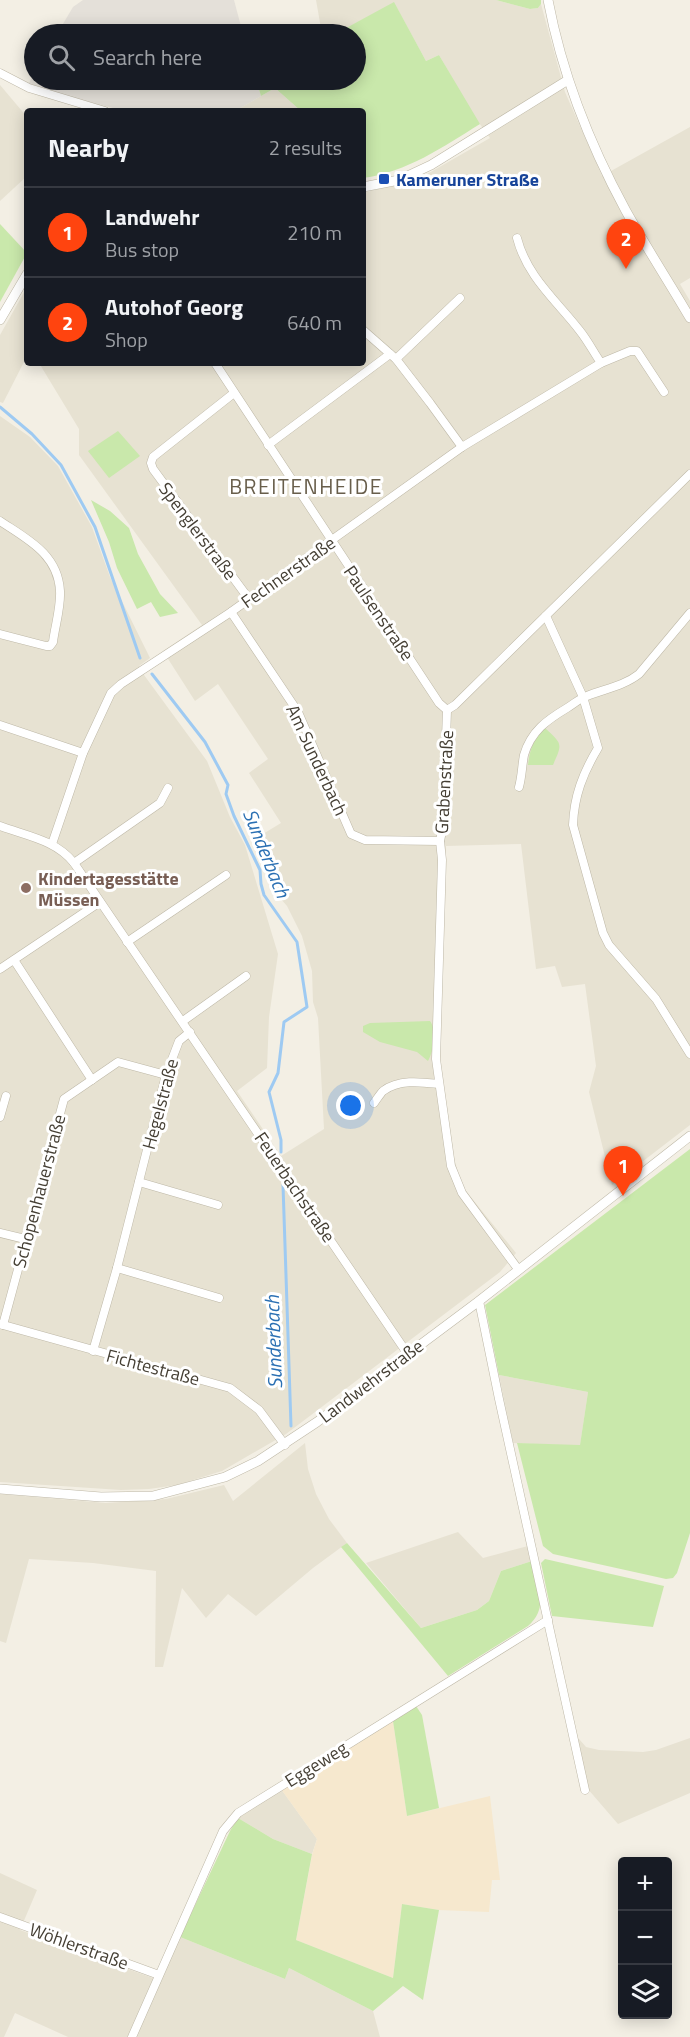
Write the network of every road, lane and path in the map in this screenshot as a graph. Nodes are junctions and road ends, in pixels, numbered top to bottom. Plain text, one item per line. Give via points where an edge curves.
1 (548, 0) edge
2 (0, 73) edge
3 (568, 80) junction
4 (24, 85) edge
5 (36, 90) edge
6 (95, 108) edge
7 (366, 187) edge
8 (517, 238) dead end
9 (24, 279) edge
10 (460, 298) dead end
11 (690, 318) edge
12 (0, 320) edge
13 (366, 333) edge
14 (393, 357) junction
15 (601, 363) junction
16 (216, 366) edge
17 (664, 392) dead end
18 (234, 393) junction
19 (268, 445) junction
20 (462, 447) junction
21 (690, 474) edge
22 (0, 520) edge
23 (331, 541) junction
24 (249, 598) junction
25 (231, 612) junction
26 (690, 613) edge
27 (546, 616) junction
28 (0, 634) edge
29 (583, 697) junction
30 (447, 710) junction
31 (0, 725) edge
32 (83, 753) junction
33 (519, 787) dead end
34 (168, 788) dead end
35 (0, 826) edge
36 (440, 840) junction
37 (52, 844) junction
38 (74, 863) junction
39 (226, 875) dead end
40 (100, 902) junction
41 (128, 942) junction
42 (14, 960) junction
43 (0, 969) edge
44 (246, 976) dead end
45 (183, 1021) junction
46 (190, 1032) junction
47 (690, 1054) edge
48 (166, 1075) junction
49 (92, 1080) junction
50 (439, 1084) junction
51 (3, 1098) edge
52 (374, 1103) dead end
53 (0, 1117) edge
54 (690, 1136) edge
55 (139, 1182) junction
56 (218, 1204) dead end
57 (0, 1233) edge
58 (25, 1239) junction
59 (117, 1268) junction
60 (519, 1269) junction
61 (219, 1298) dead end
62 (479, 1300) junction
63 (1, 1325) edge
64 (93, 1351) junction
65 (407, 1353) junction
66 (285, 1445) junction
67 (0, 1489) edge
68 (548, 1620) junction
69 (585, 1790) dead end
70 (0, 1917) edge
71 (159, 1975) junction
72 (132, 2037) edge

1 - 3 street
2 - 4 street
3 - 7 street via 430,165 399,180
3 - 11 street via 608,176
5 - 6 street
8 - 15 street via 520,253 542,288
9 - 12 street
10 - 14 street
13 - 14 street
14 - 19 street
14 - 20 street
15 - 17 street, Fechnerstraße via 637,351
15 - 20 street, Fechnerstraße
16 - 18 street, Paulsenstraße
18 - 19 street, Paulsenstraße
18 - 24 street, Spenglerstraße via 151,463
19 - 23 street, Paulsenstraße
20 - 23 street, Fechnerstraße
21 - 27 street, Grabenstraße
22 - 28 street via 49,557 60,591 50,646
23 - 24 street, Fechnerstraße
23 - 30 street, Paulsenstraße
24 - 25 street, Fechnerstraße
25 - 32 street, Fechnerstraße via 111,693
25 - 36 street, Am Sunderbach via 298,712 351,834 365,840
26 - 29 street via 639,674 630,681
27 - 29 street
27 - 30 street, Grabenstraße
29 - 33 street via 534,732 524,755
29 - 47 street via 598,748 578,787 573,825 603,933 660,1005
30 - 36 street, Grabenstraße
31 - 32 street
32 - 37 street, Fechnerstraße
34 - 38 street via 160,803
35 - 37 street, Feuerbachstraße
36 - 50 street, Grabenstraße via 436,1049
37 - 38 street, Feuerbachstraße
38 - 40 street, Feuerbachstraße
39 - 41 street
40 - 41 street, Feuerbachstraße
40 - 42 street
41 - 45 street, Feuerbachstraße
42 - 43 street
42 - 49 street
44 - 45 street
45 - 46 street, Feuerbachstraße
46 - 48 street, Hegelstraße via 179,1041
46 - 65 street, Feuerbachstraße
48 - 49 street, Schopenhauerstraße via 118,1062
48 - 55 street, Hegelstraße
49 - 58 street, Schopenhauerstraße via 64,1099
50 - 52 street via 399,1085 383,1091
50 - 60 street, Grabenstraße via 455,1181
51 - 53 street
54 - 60 street, Landwehrstraße
55 - 56 street
55 - 59 street, Hegelstraße
57 - 58 street
58 - 63 street, Schopenhauerstraße
59 - 61 street
59 - 64 street, Hegelstraße
60 - 62 street, Landwehrstraße
62 - 65 street, Landwehrstraße
62 - 68 street
63 - 64 street, Fichtestraße
64 - 66 street, Fichtestraße via 230,1388 259,1410
65 - 66 street, Landwehrstraße
66 - 67 street, Landwehrstraße via 225,1477 153,1496 101,1497
68 - 69 street
68 - 71 street, Eggeweg via 238,1813 224,1831
70 - 71 street, Wöhlerstraße
71 - 72 street, Eggeweg

